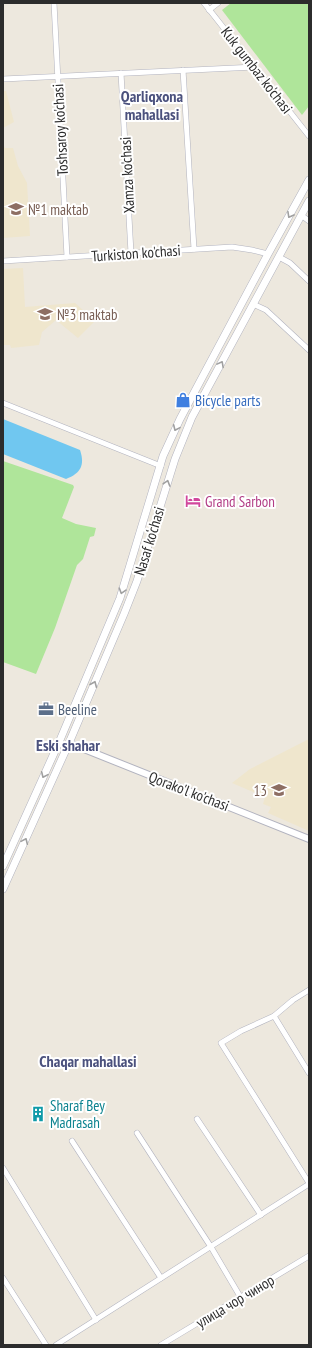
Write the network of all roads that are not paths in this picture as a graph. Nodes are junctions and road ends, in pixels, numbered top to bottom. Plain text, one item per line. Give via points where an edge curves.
1 (54, 3) edge
2 (204, 3) edge
3 (218, 3) edge
4 (209, 10) junction
5 (255, 67) junction
6 (183, 70) junction
7 (121, 73) junction
8 (58, 76) junction
9 (3, 79) edge
10 (309, 136) edge
11 (309, 180) edge
12 (309, 201) edge
13 (301, 215) junction
14 (309, 221) edge
15 (194, 249) junction
16 (131, 253) junction
17 (268, 254) junction
18 (67, 257) junction
19 (279, 257) junction
20 (3, 261) edge
21 (309, 282) edge
22 (253, 304) junction
23 (309, 350) edge
24 (3, 403) edge
25 (161, 466) junction
26 (60, 740) junction
27 (69, 743) junction
28 (309, 839) edge
29 (10, 851) junction
30 (18, 855) junction
31 (3, 866) edge
32 (3, 889) edge
33 (309, 990) edge
34 (274, 1016) junction
35 (309, 1073) edge
36 (197, 1119) dead end
37 (137, 1133) dead end
38 (72, 1141) dead end
39 (3, 1168) edge
40 (309, 1184) edge
41 (261, 1215) junction
42 (211, 1247) junction
43 (309, 1256) edge
44 (3, 1278) edge
45 (161, 1278) junction
46 (240, 1298) junction
47 (96, 1320) junction
48 (46, 1345) edge
49 (56, 1345) edge
50 (161, 1345) edge

1 - 8 street, Toshsaroy ko'chasi
2 - 4 street, Kuk gumbaz ko'chasi
3 - 4 street
4 - 5 street, Kuk gumbaz ko'chasi
5 - 6 street
5 - 10 street, Kuk gumbaz ko'chasi
6 - 7 street
6 - 15 street
7 - 8 street
7 - 16 street, Xamza ko'chasi
8 - 9 street
8 - 18 street, Toshsaroy ko'chasi
11 -> 17 main road, Nasaf ko‘chasi
12 - 13 main road, Nasaf ko‘chasi
13 - 14 street
13 - 19 main road, Nasaf ko‘chasi
15 - 16 street, Turkiston ko'chasi
15 - 17 street, Turkiston ko'chasi via 232,247
16 - 18 street, Turkiston ko'chasi
17 -> 25 main road, Nasaf ko‘chasi via 180,419
18 - 20 street, Turkiston ko'chasi
19 - 21 street via 290,263
19 - 22 main road, Nasaf ko‘chasi
22 - 23 street via 266,310
27 -> 22 main road, Nasaf ko‘chasi via 137,581 175,459 189,424
24 - 25 street
25 -> 26 main road, Nasaf ko‘chasi via 120,598
26 - 27 street
26 -> 29 main road, Nasaf ko‘chasi
27 - 28 street, Qorako'l ko'chasi
30 -> 27 main road, Nasaf ko‘chasi
29 - 30 main road
29 - 31 main road, Nasaf ko‘chasi
30 - 32 main road, Nasaf ko‘chasi
33 - 34 street via 292,1000
34 - 35 street
34 - 40 street via 221,1043
36 - 41 street
37 - 42 street
38 - 45 street
39 - 47 street
40 - 41 street
41 - 42 street
42 - 45 street
42 - 46 street
43 - 46 street, улица чор чинор
44 - 48 street
45 - 47 street
46 - 50 street, улица чор чинор
47 - 49 street

